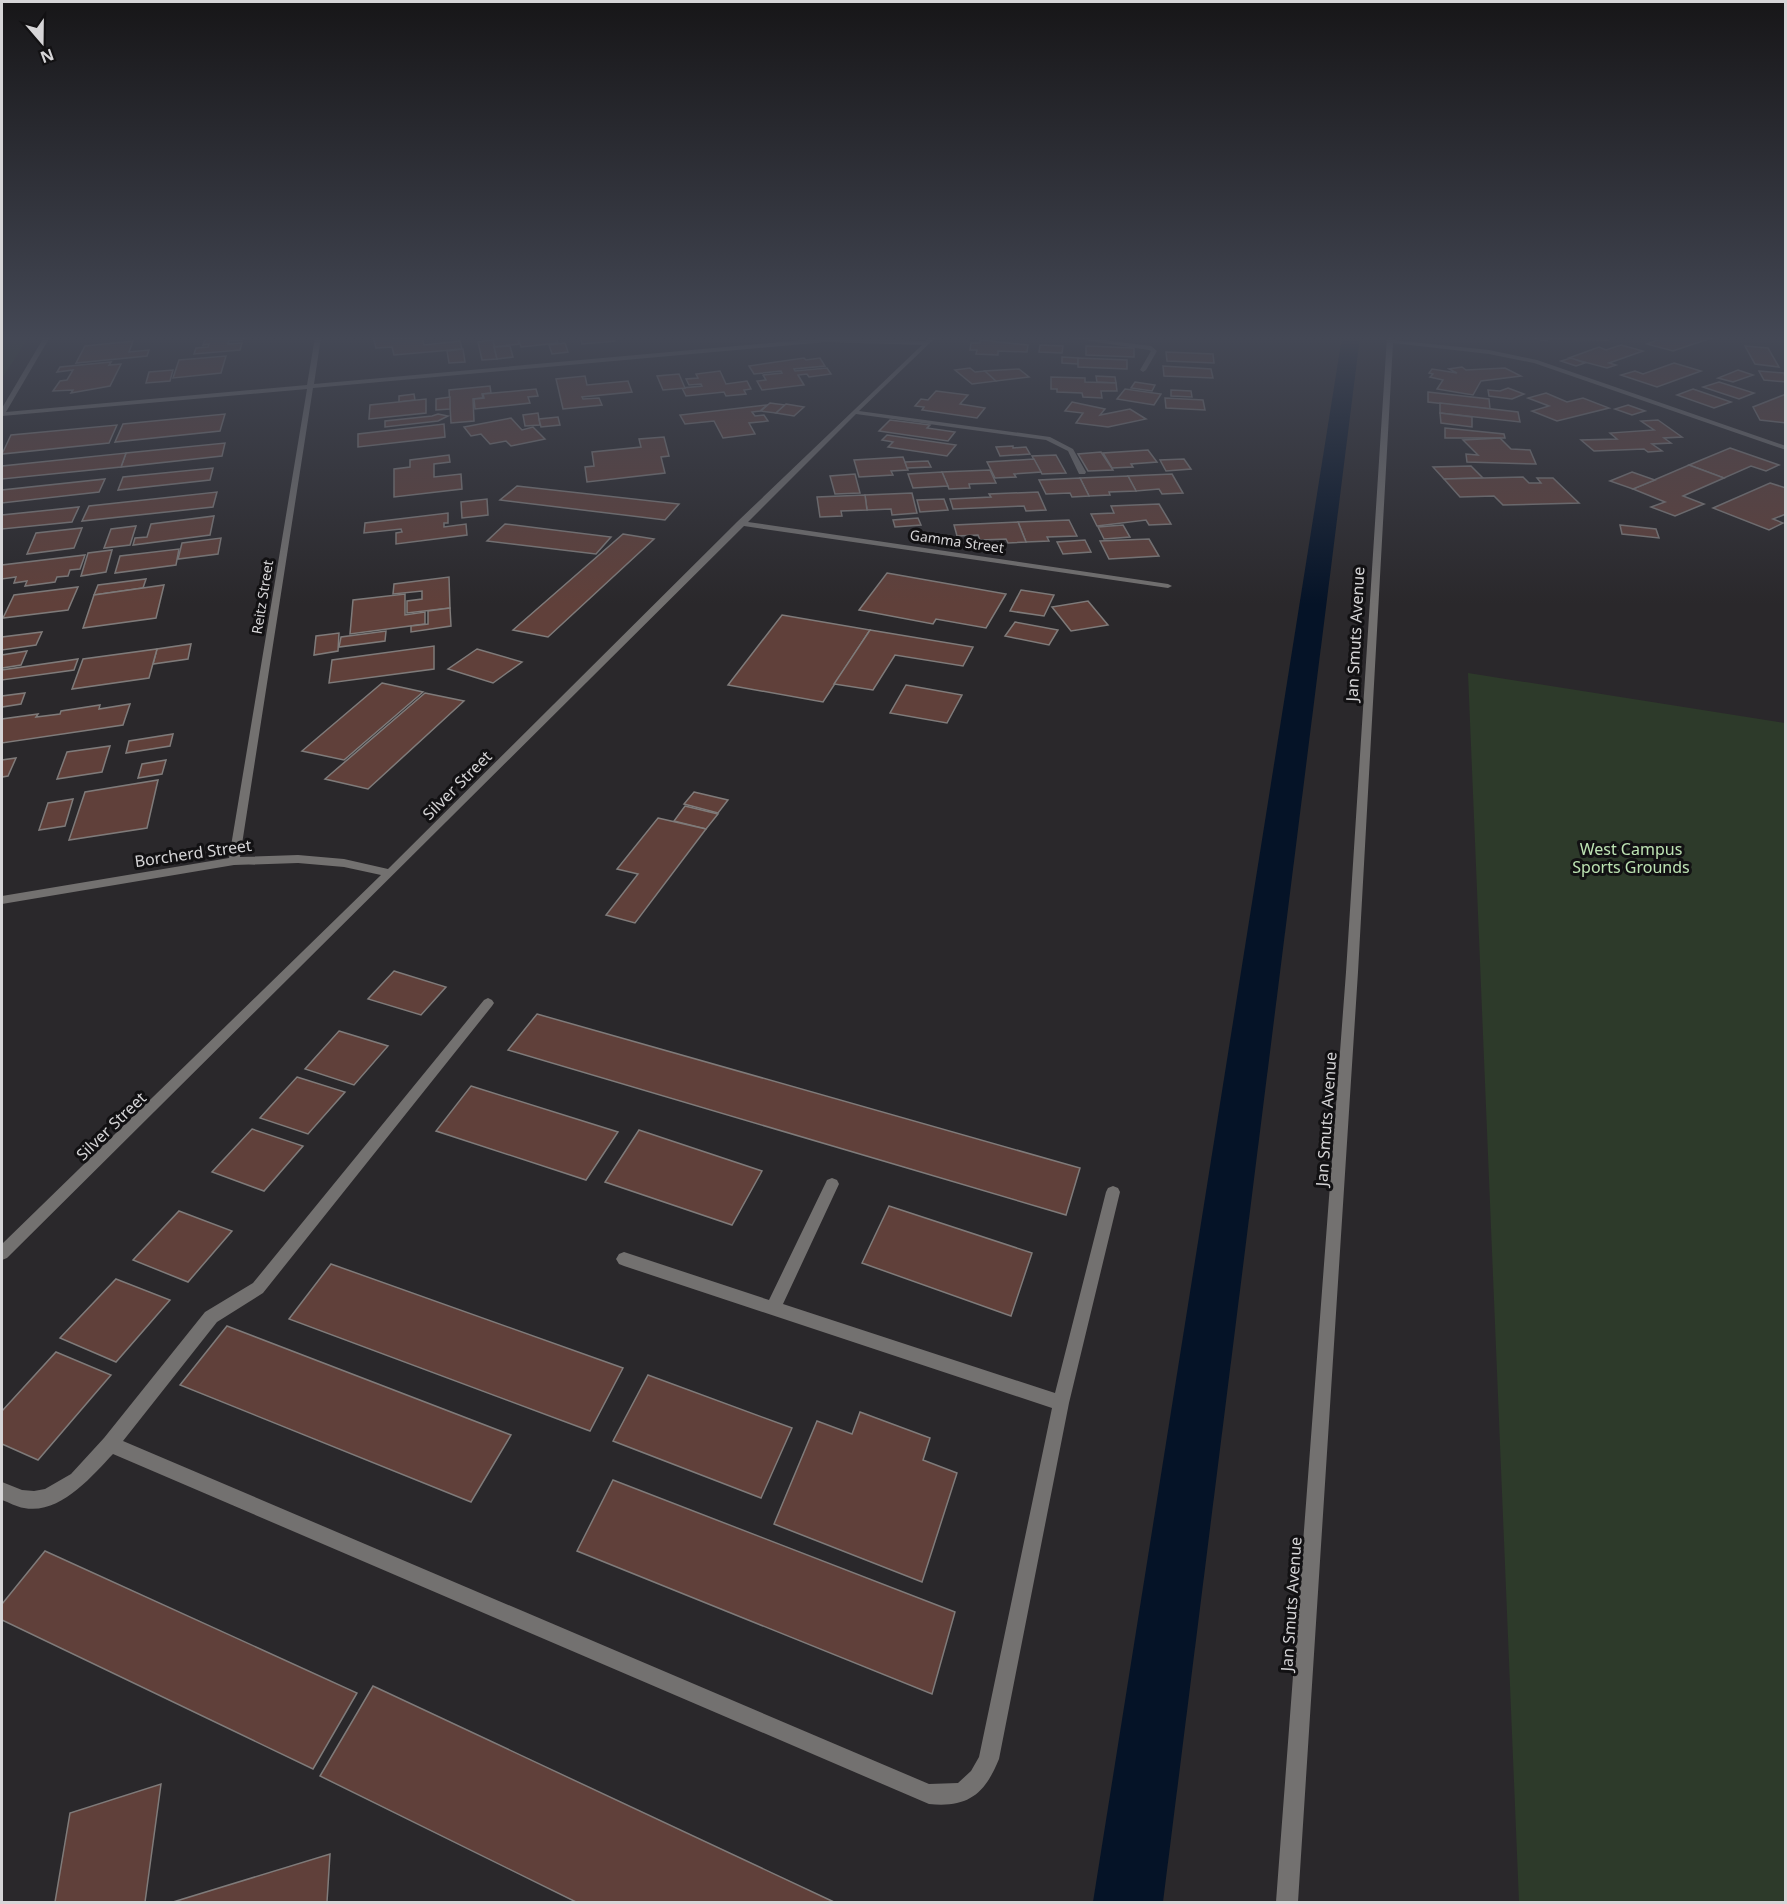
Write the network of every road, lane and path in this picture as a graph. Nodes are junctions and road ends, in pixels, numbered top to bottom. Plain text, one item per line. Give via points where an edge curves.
1 (303, 426) edge
2 (840, 426) edge
3 (957, 426) edge
4 (1383, 426) edge
5 (1721, 426) edge
6 (1785, 448) edge
7 (1082, 472) dead end
8 (741, 523) junction
9 (1168, 586) dead end
10 (234, 861) junction
11 (390, 873) junction
12 (2, 900) edge
13 (488, 1003) dead end
14 (832, 1184) dead end
15 (1113, 1192) dead end
16 (2, 1253) edge
17 (624, 1259) dead end
18 (773, 1308) junction
19 (1061, 1403) junction
20 (110, 1444) junction
21 (2, 1491) edge
22 (1287, 1902) edge

1 - 10 street, Reitz Street
2 - 8 street, Silver Street
3 - 7 street via 1048,438 1071,450
4 - 22 street, Jan Smuts Avenue via 1352,984
5 - 6 street
8 - 9 street, Gamma Street
8 - 11 street, Silver Street
10 - 11 street, Borcherd Street via 298,859
10 - 12 street, Borcherd Street
11 - 16 street, Silver Street
13 - 20 street via 258,1288 211,1317
14 - 18 street
15 - 19 street
17 - 18 street
18 - 19 street
19 - 20 street via 989,1759 980,1778 966,1792 948,1797 929,1794
20 - 21 street via 77,1480 48,1497 22,1499

